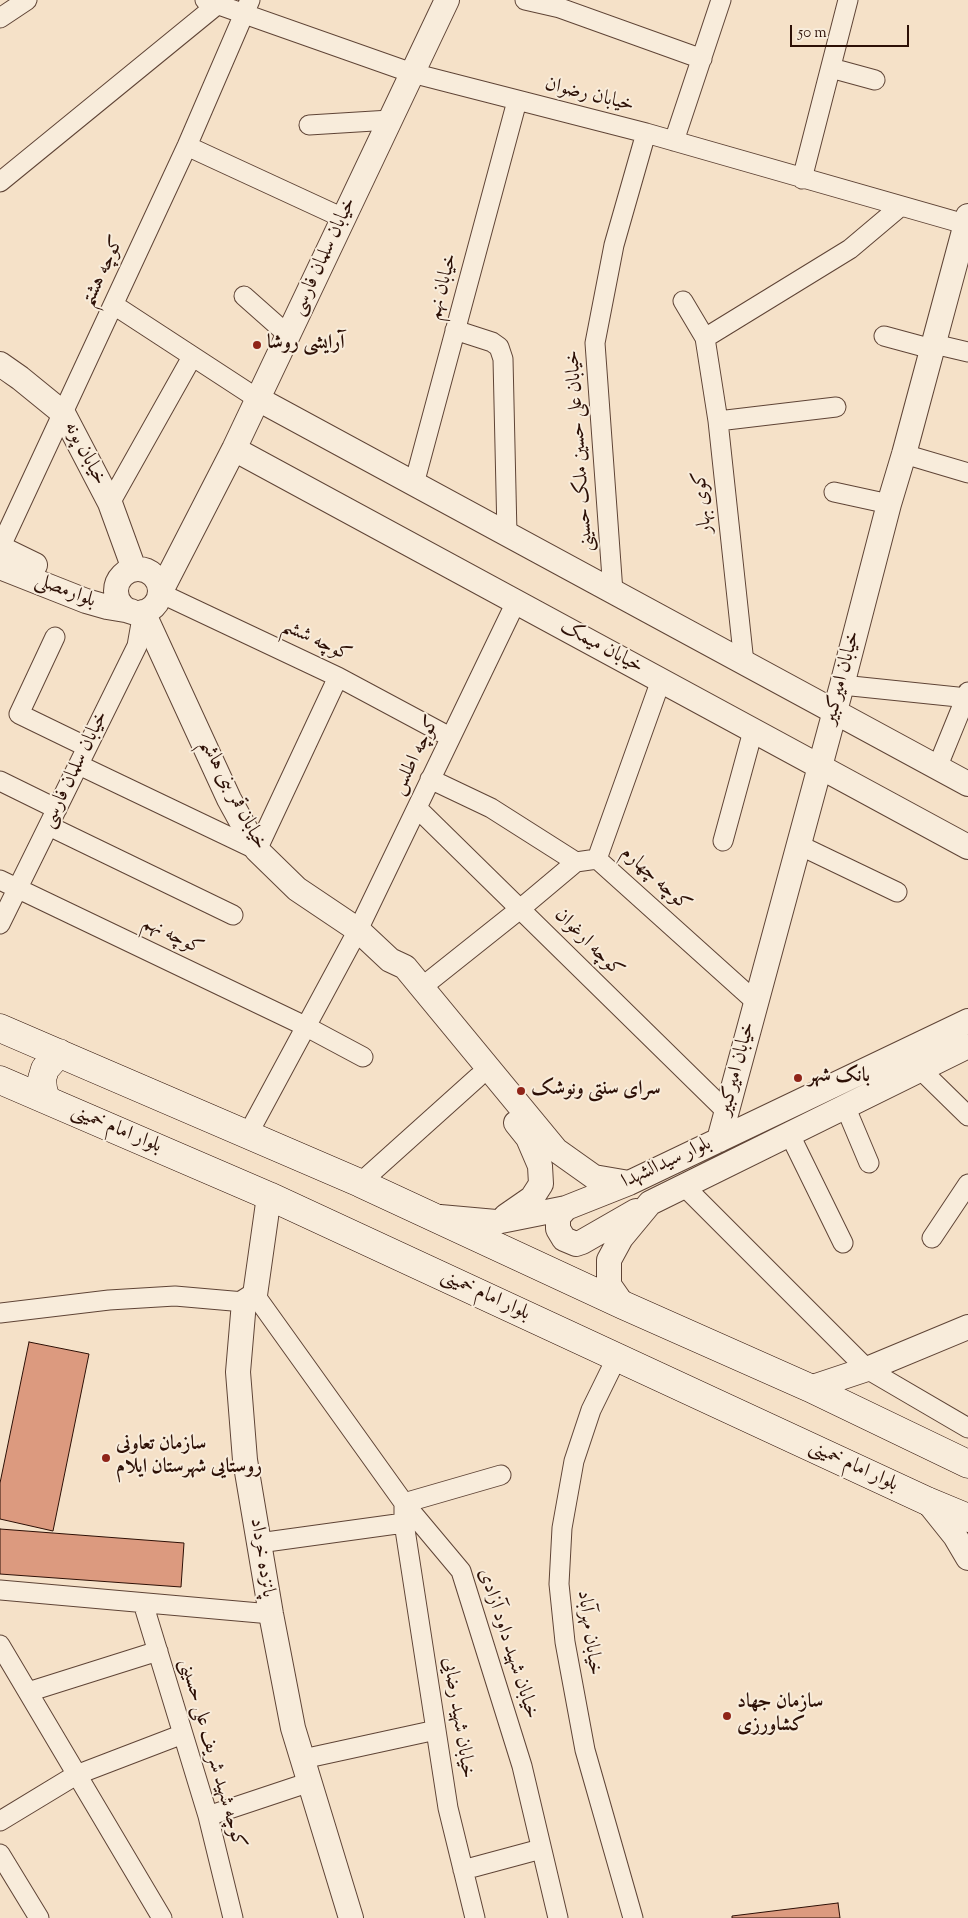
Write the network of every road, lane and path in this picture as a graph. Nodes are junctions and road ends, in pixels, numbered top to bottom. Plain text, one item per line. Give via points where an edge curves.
1 (27, 0) edge
2 (447, 0) edge
3 (525, 0) edge
4 (721, 0) edge
5 (848, 0) edge
6 (212, 2) edge
7 (558, 4) edge
8 (247, 7) edge
9 (1, 27) edge
10 (702, 59) junction
11 (831, 68) junction
12 (412, 73) junction
13 (875, 80) dead end
14 (517, 101) junction
15 (390, 120) junction
16 (309, 125) dead end
17 (646, 134) junction
18 (674, 142) junction
19 (186, 146) junction
20 (802, 179) junction
21 (0, 182) edge
22 (901, 206) junction
23 (344, 218) junction
24 (967, 222) edge
25 (244, 296) dead end
26 (683, 301) dead end
27 (114, 305) junction
28 (455, 330) junction
29 (288, 335) junction
30 (884, 336) dead end
31 (704, 338) junction
32 (933, 346) junction
33 (968, 352) edge
34 (192, 357) junction
35 (0, 364) edge
36 (258, 399) junction
37 (836, 407) dead end
38 (62, 413) junction
39 (718, 421) junction
40 (234, 449) junction
41 (904, 454) junction
42 (968, 474) edge
43 (414, 484) junction
44 (834, 492) dead end
45 (110, 503) junction
46 (889, 504) junction
47 (507, 534) junction
48 (0, 548) edge
49 (0, 567) edge
50 (126, 576) junction
51 (613, 592) junction
52 (160, 594) junction
53 (516, 602) junction
54 (137, 612) junction
55 (55, 637) dead end
56 (744, 663) junction
57 (338, 677) junction
58 (661, 680) junction
59 (842, 685) junction
60 (968, 696) edge
61 (834, 712) junction
62 (753, 731) junction
63 (450, 738) junction
64 (87, 747) junction
65 (79, 765) junction
66 (820, 767) junction
67 (937, 768) junction
68 (430, 779) junction
69 (0, 781) edge
70 (968, 784) edge
71 (417, 808) junction
72 (57, 809) junction
73 (49, 826) junction
74 (723, 841) dead end
75 (799, 845) junction
76 (968, 847) edge
77 (257, 850) junction
78 (597, 859) junction
79 (576, 862) junction
80 (0, 880) edge
81 (18, 888) junction
82 (897, 892) dead end
83 (520, 909) junction
84 (233, 915) dead end
85 (0, 924) edge
86 (358, 930) junction
87 (390, 960) junction
88 (422, 987) junction
89 (756, 1002) junction
90 (968, 1021) edge
91 (305, 1026) junction
92 (0, 1028) edge
93 (968, 1046) edge
94 (59, 1053) junction
95 (363, 1056) dead end
96 (920, 1069) junction
97 (478, 1078) junction
98 (0, 1080) edge
99 (46, 1100) junction
100 (845, 1106) junction
101 (727, 1112) junction
102 (968, 1116) edge
103 (789, 1133) junction
104 (248, 1134) junction
105 (719, 1140) junction
106 (869, 1163) dead end
107 (360, 1183) junction
108 (629, 1183) junction
109 (968, 1184) edge
110 (684, 1185) junction
111 (268, 1196) junction
112 (650, 1203) junction
113 (566, 1208) junction
114 (434, 1217) junction
115 (496, 1222) junction
116 (932, 1238) dead end
117 (843, 1243) dead end
118 (249, 1298) junction
119 (622, 1305) junction
120 (0, 1313) edge
121 (968, 1326) edge
122 (618, 1357) junction
123 (867, 1369) junction
124 (810, 1388) junction
125 (968, 1428) edge
126 (968, 1464) edge
127 (501, 1475) dead end
128 (927, 1501) junction
129 (404, 1502) junction
130 (968, 1518) edge
131 (404, 1523) junction
132 (259, 1543) junction
133 (968, 1558) edge
134 (0, 1590) edge
135 (143, 1602) junction
136 (271, 1614) junction
137 (0, 1645) edge
138 (158, 1651) junction
139 (28, 1692) junction
140 (436, 1730) junction
141 (183, 1734) junction
142 (303, 1759) junction
143 (76, 1775) junction
144 (310, 1782) junction
145 (208, 1816) junction
146 (0, 1821) edge
147 (541, 1849) junction
148 (0, 1854) edge
149 (463, 1870) junction
150 (39, 1918) edge
151 (162, 1918) edge
152 (233, 1918) edge
153 (351, 1918) edge
154 (475, 1918) edge
155 (558, 1918) edge
156 (632, 1918) edge

1 - 9 street
2 - 12 street, خیابان سلمان فارسی
3 - 7 street
4 - 10 street
5 - 11 street
6 - 8 street, خیابان رضوان
6 - 21 street
7 - 10 street
8 - 12 street, خیابان رضوان
8 - 19 street, کوچه هشتم
10 - 18 street
11 - 13 street
11 - 20 street
12 - 14 street, خیابان رضوان
12 - 15 street, خیابان سلمان فارسی
14 - 17 street, خیابان رضوان
14 - 28 street, خیابان نهم
15 - 16 street
15 - 23 street, خیابان سلمان فارسی
17 - 18 street, خیابان رضوان
17 - 51 street, خیابان علی حسین ملک حسینی via 614,246 595,342
18 - 20 street, خیابان رضوان
19 - 23 street
19 - 27 street, کوچه هشتم
20 - 22 street, خیابان رضوان
22 - 24 street, خیابان رضوان
22 - 31 street via 850,249
23 - 29 street, خیابان سلمان فارسی
24 - 32 street, خیابان امیرکبیر
25 - 29 street
26 - 31 street, کوی بهار
27 - 34 street
27 - 38 street, کوچه هشتم
28 - 43 street, خیابان نهم
28 - 47 street via 492,342 499,347 503,360
29 - 36 street, خیابان سلمان فارسی
30 - 32 street
31 - 39 street, کوی بهار
32 - 33 street
32 - 41 street, خیابان امیرکبیر
34 - 36 street
34 - 45 street
35 - 38 street, خیابان پونه
36 - 40 street, خیابان سلمان فارسی
36 - 43 street
37 - 39 street
38 - 45 street, خیابان پونه
38 - 48 street, کوچه هشتم
39 - 56 street, کوی بهار
40 - 52 street, خیابان سلمان فارسی
40 - 53 street, خیابان میمک
41 - 42 street
41 - 46 street, خیابان امیرکبیر
43 - 47 street
44 - 46 street
45 - 50 street, خیابان پونه
46 - 59 street, خیابان امیرکبیر
47 - 51 street
48 - 50 street, بلوارمصلی via 86,588 108,587
49 - 54 street, بلوارمصلی via 107,608
50 - 52 street via 146,570 158,582
50 - 54 street via 117,594 122,604
51 - 56 street
52 - 54 street via 155,604
52 - 57 street, کوچه ششم
53 - 58 street, خیابان میمک
53 - 63 street, کوچه اطلس
54 - 64 street, خیابان سلمان فارسی via 137,646
54 - 77 street, خیابان قمر بنی هاشم
55 - 64 street via 19,714
56 - 61 street
57 - 63 street, کوچه ششم
57 - 77 street
58 - 62 street, خیابان میمک
58 - 78 street
59 - 60 street
59 - 61 street, خیابان امیرکبیر
60 - 67 street
61 - 66 street, خیابان امیرکبیر
61 - 67 street
62 - 66 street, خیابان میمک
62 - 74 street
63 - 68 street, کوچه اطلس
64 - 65 street, خیابان سلمان فارسی
65 - 72 street, خیابان سلمان فارسی
65 - 77 street
66 - 75 street, خیابان امیرکبیر
66 - 76 street, خیابان میمک
67 - 70 street
68 - 71 street, کوچه اطلس
68 - 79 street via 492,808
69 - 72 street
71 - 83 street, کوچه ارغوان
71 - 86 street, کوچه اطلس
72 - 73 street, خیابان سلمان فارسی
73 - 81 street, خیابان سلمان فارسی
73 - 84 street
75 - 82 street
75 - 89 street, خیابان امیرکبیر
77 - 86 street, خیابان قمر بنی هاشم via 297,889
78 - 79 street, کوچه چهارم
78 - 89 street, کوچه چهارم
79 - 83 street
80 - 81 street, کوچه نهم
81 - 85 street, خیابان سلمان فارسی
81 - 91 street, کوچه نهم
83 - 88 street
83 - 101 street, کوچه ارغوان
86 - 87 street, خیابان قمر بنی هاشم
86 - 91 street, کوچه اطلس
87 - 88 street, خیابان قمر بنی هاشم via 406,967
87 - 97 street, خیابان قمر بنی هاشم via 396,977
88 - 108 street, خیابان قمر بنی هاشم via 556,1150 594,1177
89 - 101 street, خیابان امیرکبیر
90 - 105 street, بلوار سیدالشهدا
91 - 95 street, کوچه نهم
91 - 104 street, کوچه اطلس
92 - 94 main road
93 - 96 street, بلوار سیدالشهدا
94 - 99 main road via 45,1069 42,1079
94 - 104 main road
96 - 100 street, بلوار سیدالشهدا
96 - 102 street
97 - 107 street
97 - 115 street, خیابان قمر بنی هاشم via 528,1138 540,1166 541,1184 532,1198
98 - 99 main road, بلوار امام خمینی
99 - 111 main road, بلوار امام خمینی
100 - 103 street, بلوار سیدالشهدا
100 - 106 street
101 - 105 street, خیابان امیرکبیر
103 - 110 street, بلوار سیدالشهدا
103 - 117 street
104 - 107 main road
105 - 108 street, بلوار سیدالشهدا
107 - 114 main road
108 - 113 street, بلوار سیدالشهدا
109 - 116 street
110 - 112 street, بلوار سیدالشهدا
110 - 123 street
111 - 118 street, پانزده خرداد
111 - 122 main road, بلوار امام خمینی
112 - 113 street via 576,1244 564,1239 558,1229 558,1217
112 - 119 street, بلوار سیدالشهدا via 621,1238 609,1260 609,1285
113 - 115 street, بلوار سیدالشهدا
114 - 115 street, بلوار سیدالشهدا
114 - 119 main road
118 - 120 street via 175,1296
118 - 129 street, خیابان شهید داود آزادی
118 - 132 street, پانزده خرداد via 238,1372 245,1460
119 - 124 main road
121 - 123 street
122 - 128 main road, بلوار امام خمینی
122 - 156 street, خیابان مهرآباد via 591,1410 574,1461 562,1528 558,1584 585,1750
123 - 124 street
123 - 125 street
124 - 126 main road
127 - 129 street
128 - 130 main road, بلوار امام خمینی
128 - 133 street
129 - 131 street, خیابان شهید رضایی
129 - 147 street, خیابان شهید داود آزادی via 462,1571 522,1766
131 - 132 street
131 - 140 street, خیابان شهید رضایی
132 - 136 street, پانزده خرداد
134 - 135 street
135 - 136 street
135 - 138 street, کوچه شهید شریف علی حسینی
136 - 142 street, پانزده خرداد via 293,1728
137 - 139 street
138 - 139 street
138 - 141 street, کوچه شهید شریف علی حسینی
139 - 143 street
140 - 142 street
140 - 149 street, خیابان شهید رضایی via 448,1808
141 - 143 street
141 - 145 street, کوچه شهید شریف علی حسینی
142 - 144 street, پانزده خرداد
143 - 146 street
143 - 151 street
144 - 145 street
144 - 153 street, پانزده خرداد
145 - 152 street, کوچه شهید شریف علی حسینی
147 - 149 street
147 - 155 street, خیابان شهید داود آزادی
148 - 150 street
149 - 154 street, خیابان شهید رضایی

